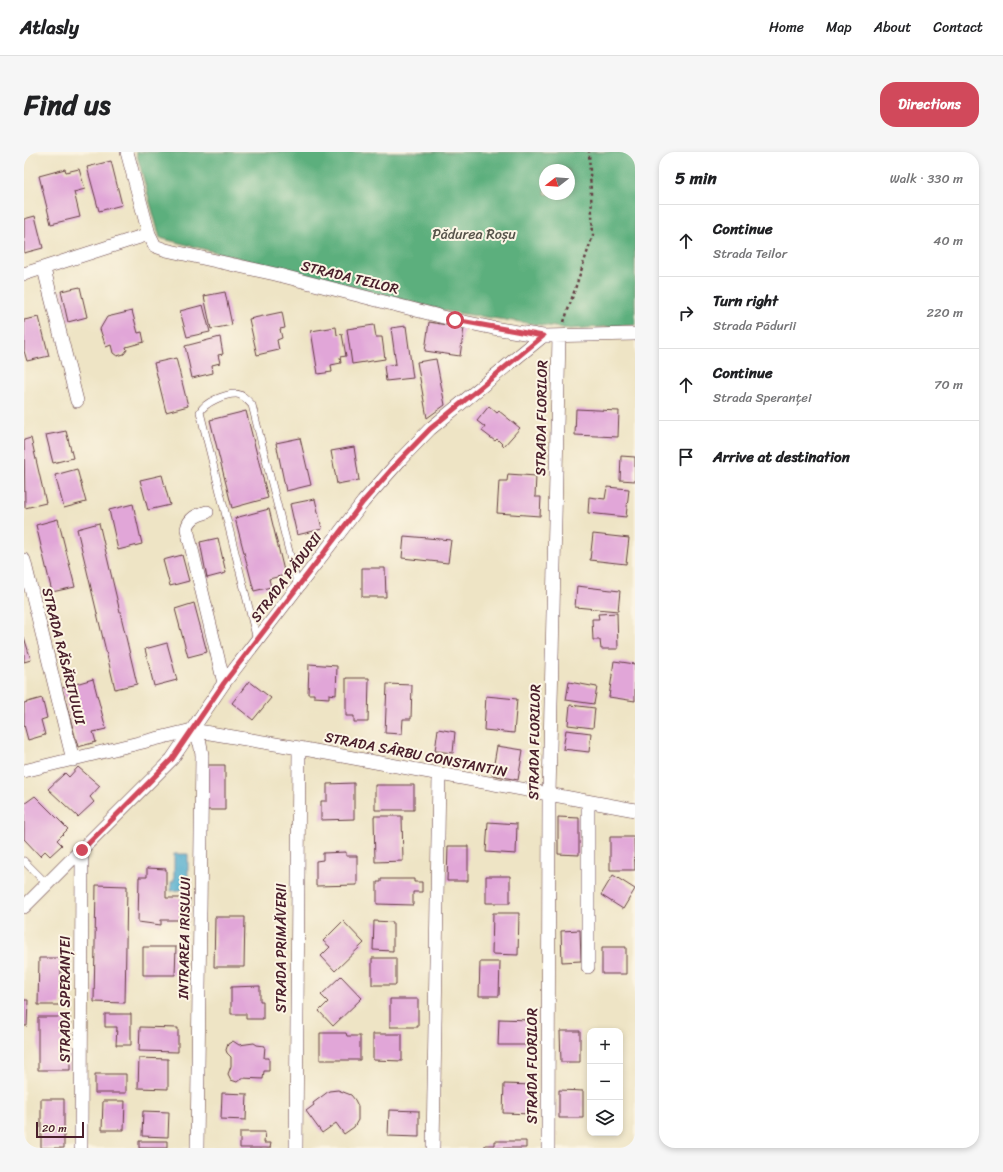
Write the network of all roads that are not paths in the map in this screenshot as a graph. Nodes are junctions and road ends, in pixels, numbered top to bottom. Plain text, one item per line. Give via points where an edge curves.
1 (127, 152) edge
2 (149, 234) junction
3 (44, 268) junction
4 (24, 274) edge
5 (635, 334) edge
6 (543, 336) junction
7 (559, 336) junction
8 (76, 401) dead end
9 (207, 512) dead end
10 (24, 560) edge
11 (298, 588) junction
12 (257, 641) junction
13 (224, 683) junction
14 (192, 730) junction
15 (298, 748) junction
16 (73, 760) junction
17 (25, 771) edge
18 (439, 774) junction
19 (549, 795) junction
20 (588, 802) junction
21 (635, 810) edge
22 (82, 850) junction
23 (24, 861) edge
24 (47, 884) junction
25 (24, 907) edge
26 (588, 967) dead end
27 (81, 1148) edge
28 (198, 1148) edge
29 (296, 1148) edge
30 (433, 1148) edge
31 (548, 1148) edge

1 - 2 street, STRADA TEILOR
2 - 3 street
2 - 6 street, STRADA TEILOR via 156,246 166,250 275,274 455,320
3 - 4 street
3 - 8 street
5 - 7 street, STRADA TEILOR
6 - 7 street, STRADA TEILOR
6 - 11 street, STRADA PĂDURII via 430,429 363,502
7 - 19 street, STRADA FLORILOR
9 - 13 street via 195,517 188,523 187,529
10 - 16 street, STRADA RĂSĂRITULUI
11 - 12 street, STRADA PĂDURII
11 - 12 lane via 252,405 237,394 208,402 203,405 200,412
12 - 13 street, STRADA PĂDURII
13 - 14 street, STRADA PĂDURII
14 - 15 street, STRADA SÂRBU CONSTANTIN
14 - 16 street
14 - 22 street via 172,759
14 - 28 street, INTRAREA IRISULUI via 200,743 202,755
15 - 18 street, STRADA SÂRBU CONSTANTIN
15 - 29 street, STRADA PRIMĂVERII
16 - 17 street
18 - 19 street, STRADA SÂRBU CONSTANTIN
18 - 30 street
19 - 20 street, STRADA SÂRBU CONSTANTIN
19 - 31 street, STRADA FLORILOR
20 - 21 street, STRADA SÂRBU CONSTANTIN
20 - 26 street
22 - 24 street
22 - 27 street, STRADA SPERANȚEI
23 - 24 lane
24 - 25 street

